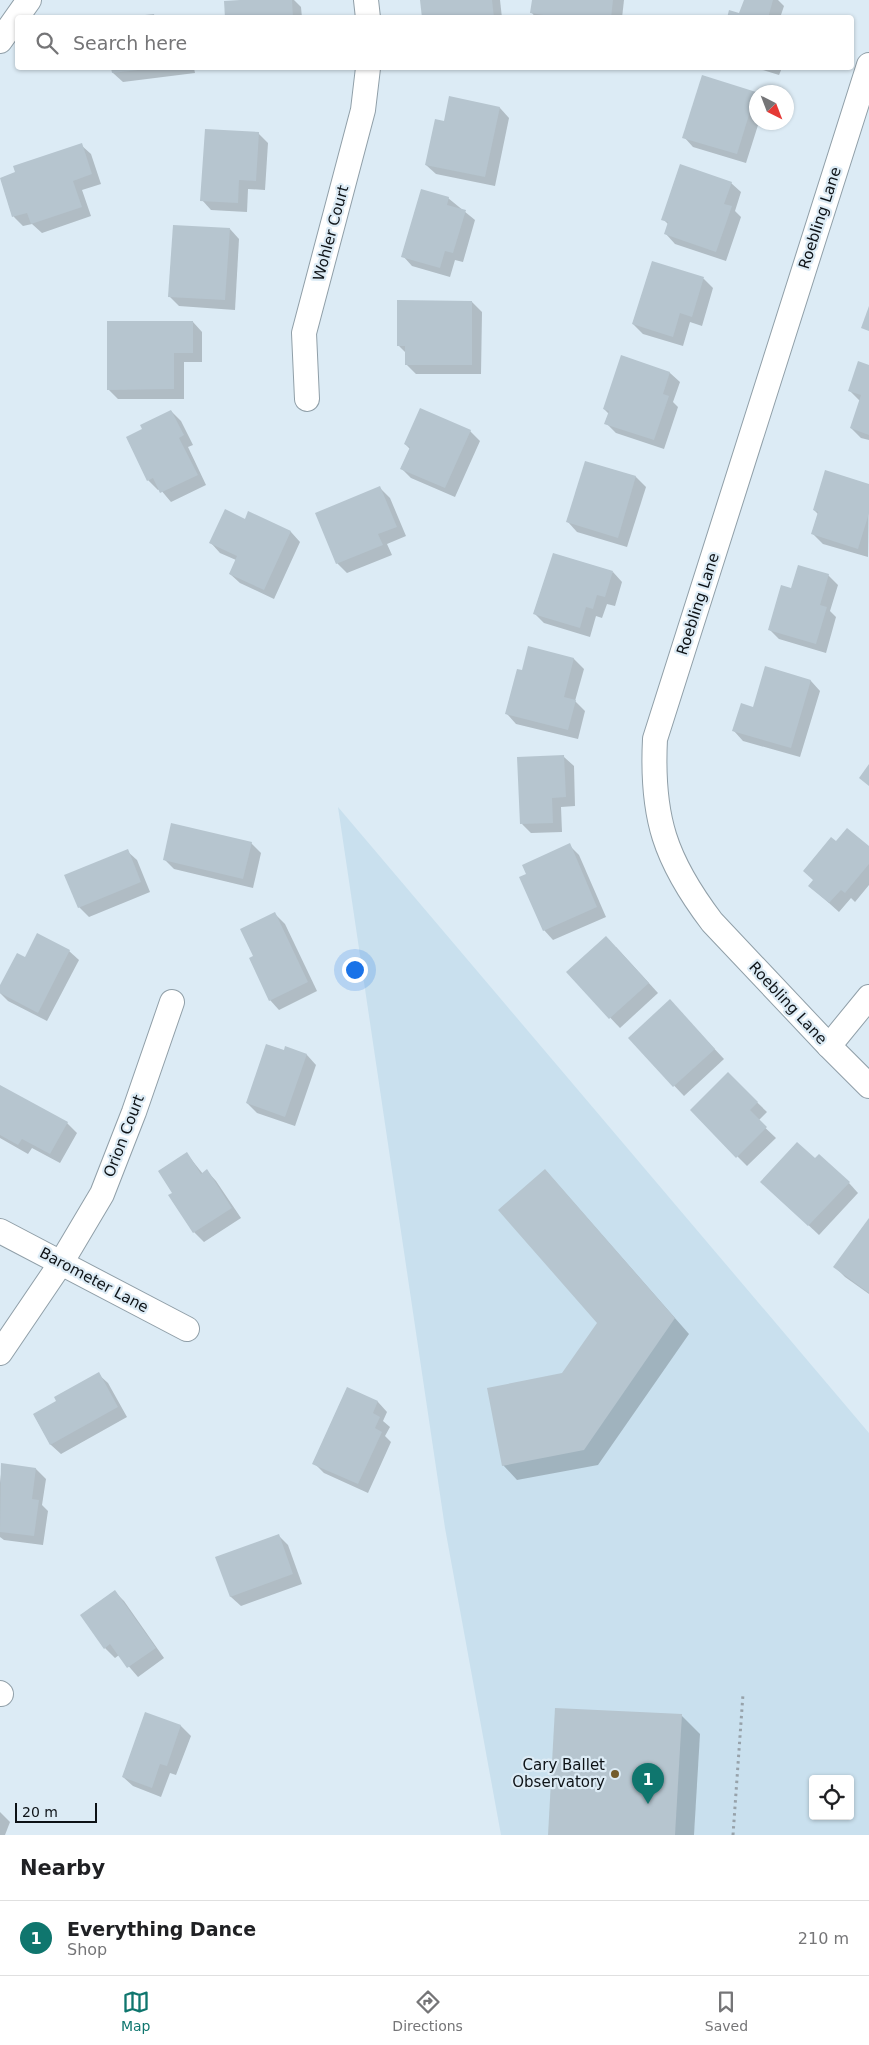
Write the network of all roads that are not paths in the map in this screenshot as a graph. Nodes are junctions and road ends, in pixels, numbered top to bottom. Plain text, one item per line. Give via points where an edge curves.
1 (29, 0) edge
2 (366, 0) edge
3 (18, 15) edge
4 (368, 15) edge
5 (15, 20) edge
6 (0, 41) edge
7 (869, 66) edge
8 (368, 70) edge
9 (307, 399) dead end
10 (869, 997) edge
11 (172, 1002) dead end
12 (828, 1046) junction
13 (869, 1086) edge
14 (0, 1232) edge
15 (61, 1263) junction
16 (188, 1329) dead end
17 (0, 1353) edge

1 - 3 street
2 - 4 street
5 - 6 street
7 - 12 street, Roebling Lane via 655,739 658,817 670,853 688,888 712,922
8 - 9 street, Wohler Court via 363,110 304,332
10 - 12 street
11 - 15 street, Orion Court via 102,1194
12 - 13 street, Roebling Lane
14 - 15 street, Barometer Lane
15 - 16 street, Barometer Lane
15 - 17 street, Orion Court

